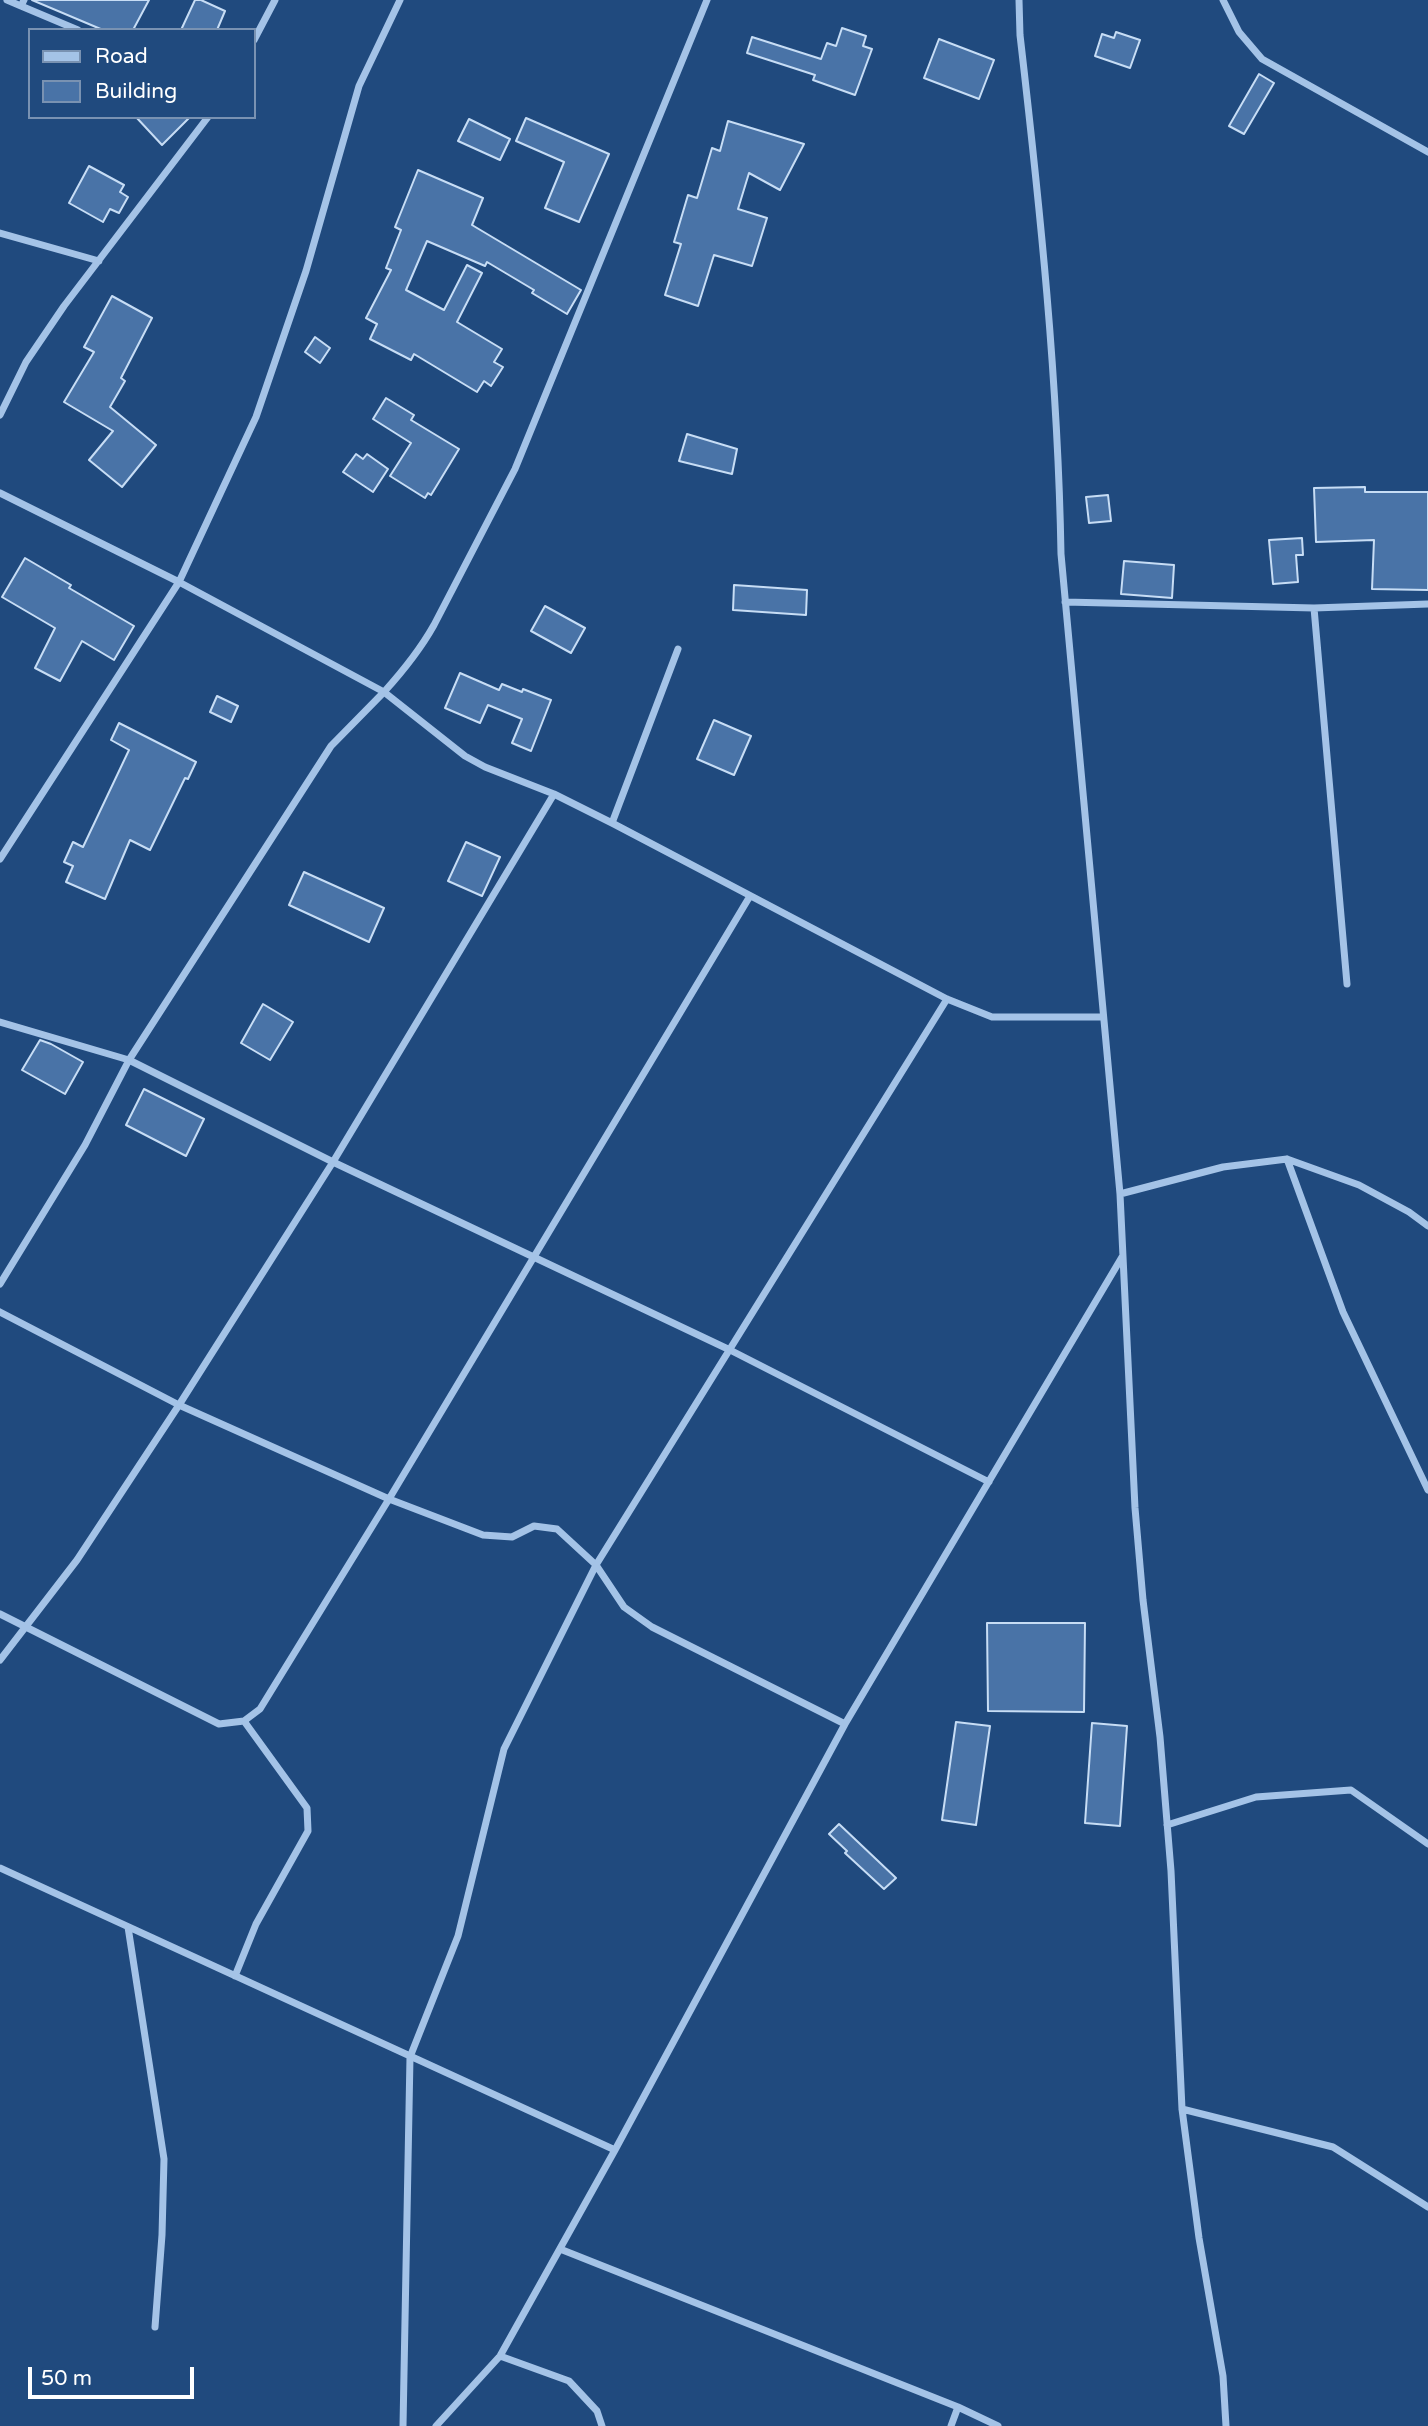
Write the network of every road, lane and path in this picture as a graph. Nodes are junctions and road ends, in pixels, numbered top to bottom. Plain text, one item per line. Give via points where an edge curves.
1 (7, 0) edge
2 (275, 0) edge
3 (400, 0) edge
4 (707, 0) edge
5 (1018, 0) edge
6 (1223, 0) edge
7 (23, 3) edge
8 (74, 28) edge
9 (256, 36) edge
10 (206, 119) edge
11 (1428, 152) edge
12 (0, 233) edge
13 (99, 261) junction
14 (0, 415) edge
15 (0, 493) edge
16 (179, 582) junction
17 (1065, 602) junction
18 (1428, 604) edge
19 (1314, 608) junction
20 (678, 649) dead end
21 (384, 692) junction
22 (554, 794) junction
23 (612, 823) junction
24 (0, 859) edge
25 (750, 896) junction
26 (1347, 984) dead end
27 (947, 999) junction
28 (1102, 1017) junction
29 (0, 1022) edge
30 (130, 1060) junction
31 (1287, 1158) junction
32 (333, 1162) junction
33 (1120, 1194) junction
34 (1428, 1226) edge
35 (1123, 1256) junction
36 (534, 1257) junction
37 (0, 1284) edge
38 (0, 1312) edge
39 (730, 1350) junction
40 (179, 1405) junction
41 (989, 1482) junction
42 (1428, 1490) edge
43 (389, 1499) junction
44 (596, 1565) junction
45 (0, 1614) edge
46 (26, 1626) junction
47 (0, 1660) edge
48 (244, 1721) junction
49 (845, 1724) junction
50 (1167, 1825) junction
51 (1428, 1844) edge
52 (0, 1868) edge
53 (128, 1927) junction
54 (235, 1976) junction
55 (410, 2057) junction
56 (1182, 2109) junction
57 (615, 2150) junction
58 (1428, 2207) edge
59 (560, 2249) junction
60 (155, 2327) dead end
61 (500, 2356) junction
62 (958, 2407) junction
63 (403, 2426) edge
64 (436, 2426) edge
65 (601, 2426) edge
66 (951, 2426) edge
67 (998, 2426) edge
68 (1226, 2426) edge

1 - 7 street
2 - 9 street
3 - 16 street via 359,86 306,271 256,417
4 - 21 street via 515,469 420,649
5 - 17 street via 1044,244
6 - 11 street via 1239,32 1262,59
7 - 8 street
10 - 13 street
12 - 13 street
13 - 14 street via 26,362
15 - 16 street
16 - 21 street
16 - 24 street
17 - 19 street
17 - 28 street
18 - 19 street
19 - 26 street
20 - 23 street
21 - 22 street via 465,756
21 - 30 street via 331,746
22 - 23 street
22 - 32 street
23 - 25 street
25 - 27 street
25 - 36 street
27 - 28 street via 992,1017
27 - 39 street
28 - 33 street
29 - 30 street
30 - 32 street
30 - 37 street via 85,1145
31 - 33 street via 1223,1167
31 - 34 street via 1359,1185
31 - 42 street via 1343,1312
32 - 36 street
32 - 40 street
33 - 35 street
35 - 41 street
35 - 50 street via 1139,1561
36 - 39 street
36 - 43 street
38 - 40 street
39 - 41 street
39 - 44 street
40 - 43 street
40 - 46 street via 77,1560
41 - 49 street
43 - 44 street via 483,1535 512,1537 534,1526 557,1529
43 - 48 street via 260,1709
44 - 49 street via 624,1607 652,1627
44 - 55 street via 505,1749 458,1936
45 - 46 street
46 - 47 street
46 - 48 street via 219,1724
48 - 54 street via 307,1808 307,1831 256,1924
49 - 57 street
50 - 51 street via 1256,1797 1351,1790
50 - 56 street
52 - 53 street
53 - 54 street
53 - 60 street via 164,2159
54 - 55 street
55 - 57 street
55 - 63 street
56 - 58 street via 1334,2147
56 - 68 street via 1223,2376
57 - 59 street
59 - 61 street
59 - 62 street
61 - 64 street
61 - 65 street via 569,2381 597,2411
62 - 66 street
62 - 67 street

